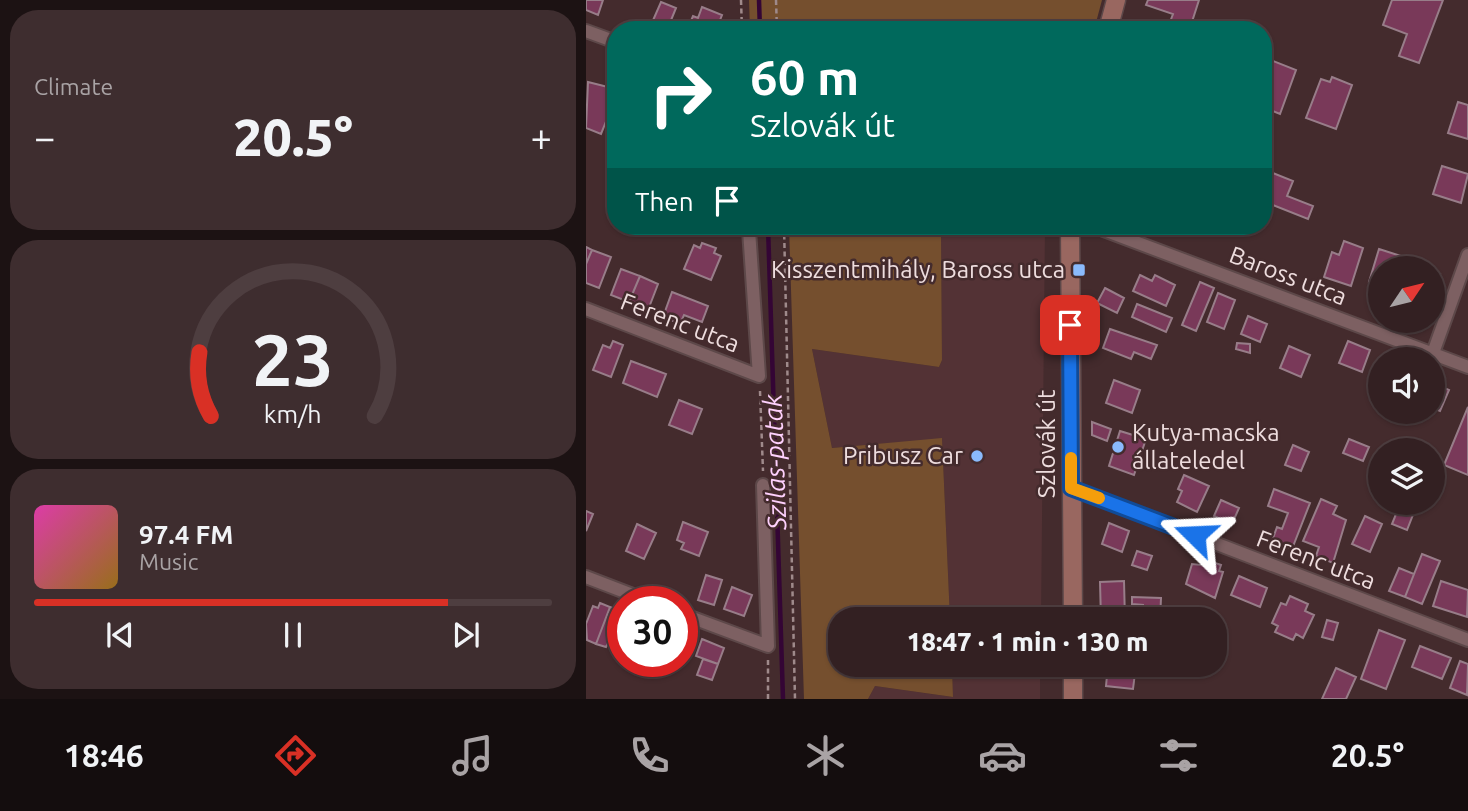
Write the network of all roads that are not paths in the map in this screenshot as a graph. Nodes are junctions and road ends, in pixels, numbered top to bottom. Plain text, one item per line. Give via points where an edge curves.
1 (1116, 0) edge
2 (1110, 21) edge
3 (586, 31) edge
4 (607, 39) edge
5 (749, 235) edge
6 (1070, 235) edge
7 (1117, 235) edge
8 (1468, 255) edge
9 (586, 309) edge
10 (1417, 347) edge
11 (1435, 347) edge
12 (1445, 357) edge
13 (1468, 366) edge
14 (763, 485) road end
15 (1071, 488) junction
16 (586, 577) edge
17 (609, 586) edge
18 (1072, 607) edge
19 (698, 620) edge
20 (1468, 640) edge
21 (1073, 677) edge
22 (1073, 699) edge

1 - 2 main road
3 - 4 street
5 - 9 street, Ferenc utca via 759,376
6 - 15 main road, Szlovák út
7 - 10 street, Baross utca
8 - 11 street
12 - 13 street, Baross utca
14 - 19 street via 768,646
15 - 18 main road, Szlovák út
15 - 20 street, Ferenc utca
16 - 17 street
21 - 22 main road

